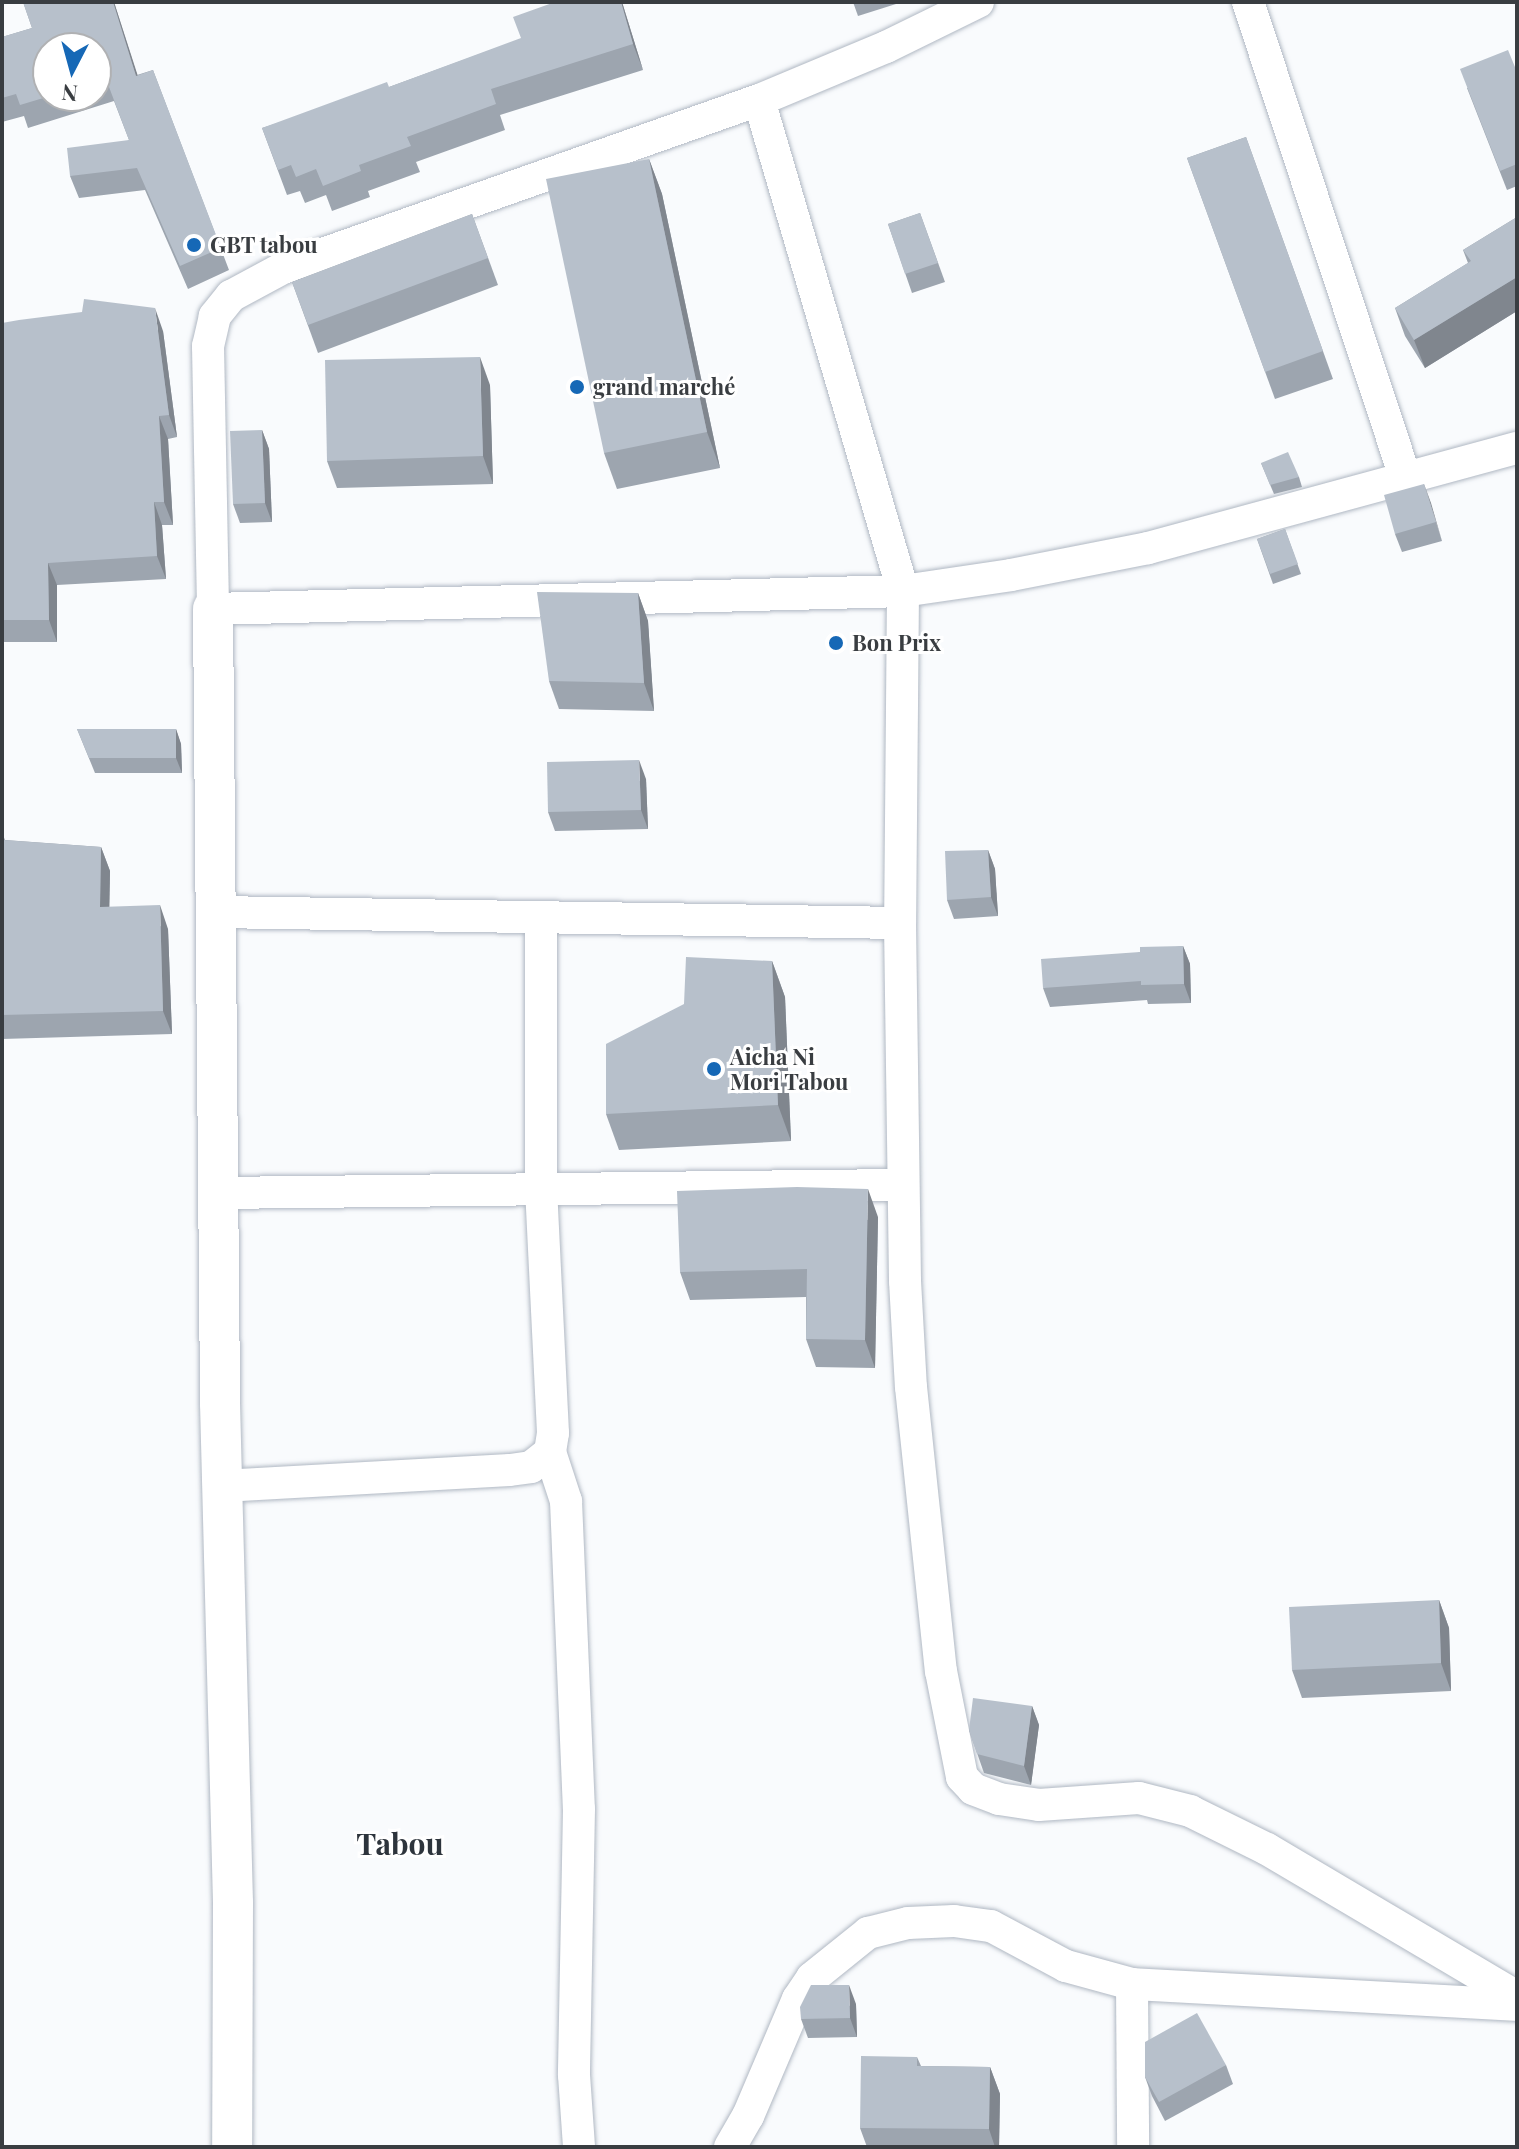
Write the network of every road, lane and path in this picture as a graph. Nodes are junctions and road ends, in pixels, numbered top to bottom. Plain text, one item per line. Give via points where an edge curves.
1 (978, 2) edge
2 (1248, 2) edge
3 (759, 100) junction
4 (1517, 448) edge
5 (1405, 476) junction
6 (903, 591) junction
7 (213, 609) junction
8 (216, 912) junction
9 (541, 917) junction
10 (900, 923) junction
11 (903, 1185) junction
12 (541, 1189) junction
13 (217, 1193) junction
14 (550, 1452) junction
15 (222, 1486) junction
16 (1132, 1984) junction
17 (1517, 1997) edge
18 (1517, 2005) edge
19 (232, 2147) edge
20 (579, 2147) edge
21 (730, 2147) edge
22 (1133, 2147) edge

1 - 3 street
2 - 5 street
3 - 6 street
3 - 7 street via 283,268 231,296 215,316 208,346
4 - 5 street
5 - 6 street via 1148,548
6 - 7 street
6 - 10 street
7 - 8 street
8 - 9 street
8 - 13 street
9 - 10 street
9 - 12 street
10 - 11 street
11 - 12 street
11 - 17 street via 911,1387 941,1671 962,1777 973,1789 999,1799 1039,1805 1139,1798 1190,1811 1267,1849
12 - 13 street
12 - 14 street
13 - 15 street
14 - 15 street via 531,1467 510,1470
14 - 20 street via 566,1501 578,1794 574,2075
15 - 19 street via 233,1903
16 - 18 street
16 - 21 street via 1066,1966 991,1926 908,1923 868,1933 812,1978 798,1999
16 - 22 street

